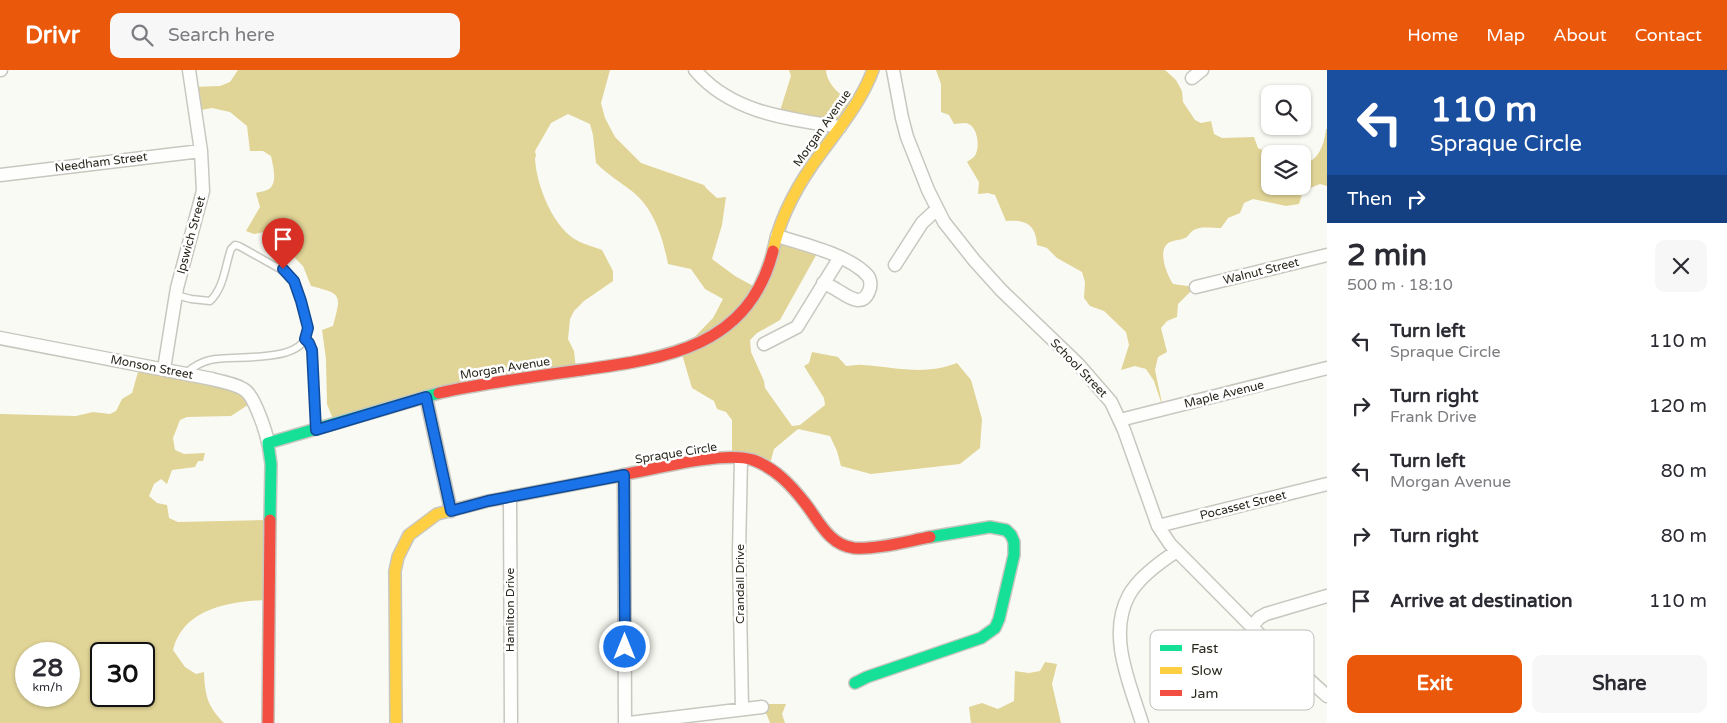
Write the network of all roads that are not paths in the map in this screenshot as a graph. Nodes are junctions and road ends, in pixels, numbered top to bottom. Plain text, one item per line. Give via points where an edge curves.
1 (189, 70) edge
2 (695, 70) edge
3 (873, 70) edge
4 (893, 70) edge
5 (1202, 70) edge
6 (1192, 78) dead end
7 (840, 127) junction
8 (201, 150) junction
9 (0, 175) edge
10 (937, 209) junction
11 (777, 236) junction
12 (1327, 255) edge
13 (840, 257) junction
14 (895, 265) dead end
15 (823, 283) junction
16 (1196, 287) dead end
17 (176, 295) junction
18 (0, 338) edge
19 (305, 339) junction
20 (764, 344) dead end
21 (1327, 368) edge
22 (164, 370) junction
23 (185, 374) junction
24 (426, 397) junction
25 (1120, 420) junction
26 (316, 430) junction
27 (268, 443) junction
28 (741, 458) junction
29 (624, 475) junction
30 (1327, 484) edge
31 (510, 497) junction
32 (451, 511) junction
33 (1158, 526) junction
34 (1177, 551) junction
35 (1327, 596) edge
36 (1252, 627) junction
37 (1255, 630) edge
38 (854, 683) dead end
39 (1314, 684) edge
40 (1327, 696) edge
41 (762, 707) dead end
42 (742, 709) junction
43 (268, 723) edge
44 (396, 723) edge
45 (511, 723) edge
46 (625, 723) edge
47 (629, 723) edge
48 (1142, 723) edge

1 - 8 street, Ipswich Street
2 - 7 street via 712,87 744,105 794,120
3 - 7 street, Morgan Avenue via 858,103
4 - 10 street, School Street via 908,137
5 - 6 street
7 - 11 street, Morgan Avenue via 802,181
8 - 9 street, Needham Street
8 - 17 street, Ipswich Street via 203,191
10 - 14 street via 922,223
10 - 25 street, School Street via 974,260 1001,290 1107,396
11 - 13 street
11 - 24 street, Morgan Avenue via 766,274 751,301 708,341 628,363 502,381
12 - 16 street, Walnut Street
13 - 15 street
13 - 15 street via 868,276 870,291 854,300
15 - 20 street via 797,328
17 - 19 lane via 210,301 221,285 231,249 239,246 283,269 294,281 308,328
17 - 22 street, Ipswich Street
18 - 22 street, Monson Street
19 - 23 lane via 299,347 283,354 210,360 194,366
19 - 26 lane via 312,350
21 - 25 street, Maple Avenue
22 - 23 street, Monson Street
23 - 27 street, Monson Street via 212,379 247,392 257,409
24 - 26 street, Morgan Avenue
24 - 32 street
25 - 33 street, School Street
26 - 27 street, Morgan Avenue
27 - 43 street via 271,474
28 - 29 street, Spraque Circle via 709,459
28 - 38 street, Spraque Circle via 776,473 800,496 829,536 850,548 990,527 1006,530 1011,535 1015,548 1013,567 995,628 981,638
28 - 42 street, Crandall Drive
29 - 31 street, Spraque Circle
29 - 46 street
30 - 33 street, Pocasset Street
31 - 32 street, Spraque Circle
31 - 45 street, Hamilton Drive
32 - 44 street, Spraque Circle via 437,514 417,528 409,535 398,557 395,571
33 - 34 street, School Street
34 - 36 street, School Street
34 - 48 street via 1138,584 1129,595 1122,614 1121,646
35 - 36 street via 1266,614
36 - 37 street, School Street
39 - 40 street, School Street
41 - 42 street
42 - 47 street

